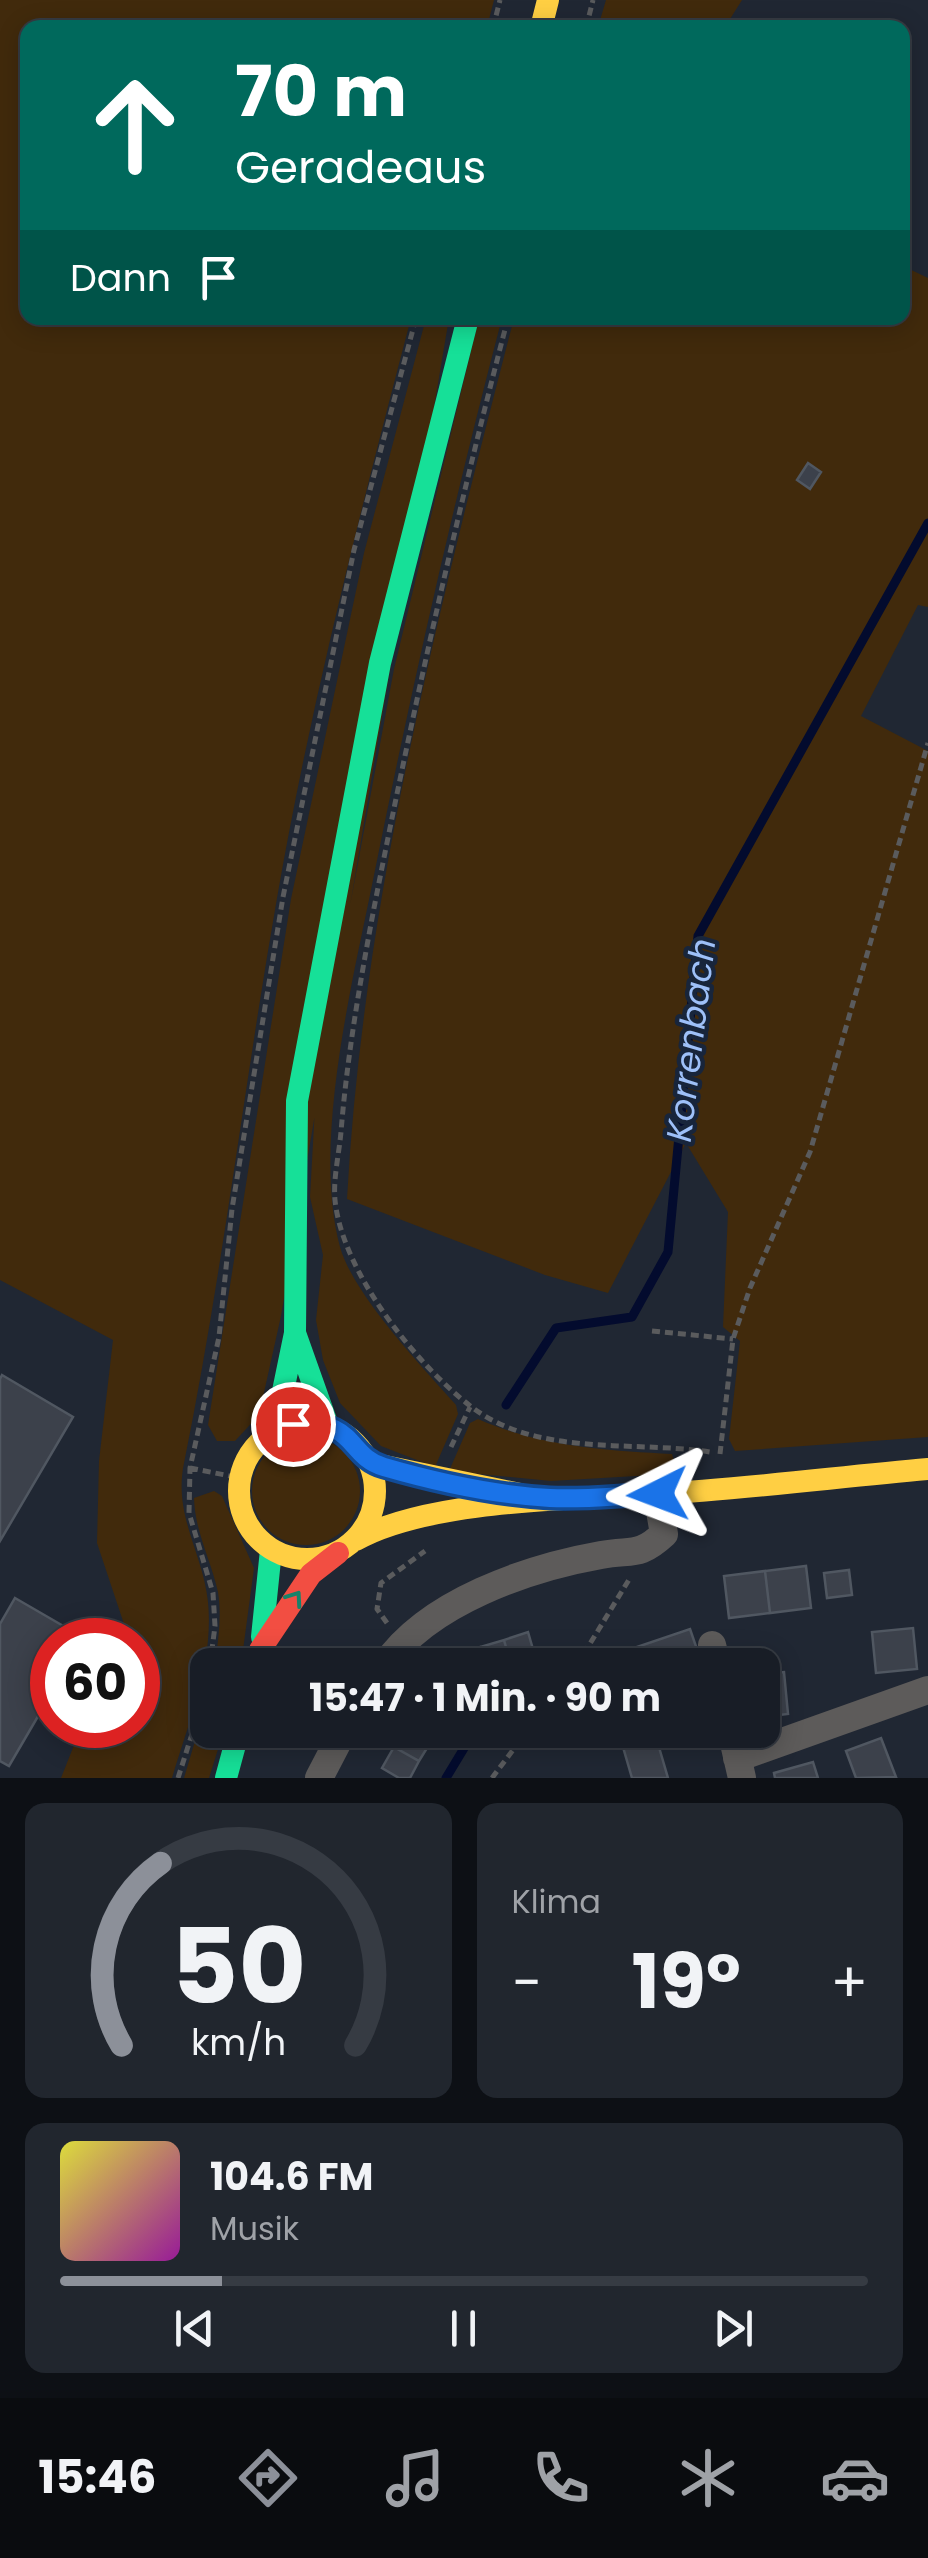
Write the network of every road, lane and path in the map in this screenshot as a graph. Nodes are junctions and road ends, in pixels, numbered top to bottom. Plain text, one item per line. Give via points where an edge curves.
1 (414, 325) edge
2 (466, 325) edge
3 (506, 325) edge
4 (928, 743) edge
5 (919, 775) junction
6 (928, 776) edge
7 (652, 1331) dead end
8 (295, 1333) junction
9 (733, 1339) junction
10 (470, 1406) junction
11 (328, 1426) junction
12 (276, 1430) junction
13 (448, 1456) dead end
14 (370, 1463) junction
15 (190, 1468) junction
16 (928, 1468) edge
17 (240, 1478) junction
18 (658, 1494) junction
19 (550, 1498) junction
20 (431, 1543) dead end
21 (347, 1546) junction
22 (272, 1550) junction
23 (644, 1552) junction
24 (401, 1641) junction
25 (213, 1648) edge
26 (259, 1648) edge
27 (264, 1648) edge
28 (396, 1648) edge
29 (587, 1648) edge
30 (928, 1690) edge
31 (190, 1740) edge
32 (234, 1748) edge
33 (335, 1748) edge
34 (514, 1748) edge
35 (736, 1755) edge
36 (178, 1778) edge
37 (226, 1778) edge
38 (319, 1778) edge
39 (492, 1778) edge

1 - 15 path via 354,550 283,896 232,1208 219,1337
2 - 8 main road via 380,663 297,1101
3 - 10 path via 416,694 362,971 335,1199 347,1250 402,1338
4 - 5 path
5 - 6 path
5 - 9 path via 810,1152
7 - 9 path
8 - 11 main road
8 - 12 main road
9 - 10 path via 720,1454 578,1444 523,1431
10 - 13 path
11 - 12 main road
11 - 14 main road via 360,1447
12 - 17 main road via 246,1459
14 - 19 main road
14 - 21 main road via 375,1500 369,1522
15 - 17 path
15 - 25 path via 188,1513 212,1593
16 - 18 main road
17 - 22 main road via 244,1520
18 - 19 main road
18 - 23 street via 664,1534
19 - 21 main road via 384,1524
20 - 24 path via 381,1583 376,1596 377,1609
21 - 22 main road via 316,1560
27 -> 21 main road via 311,1574
22 - 26 main road
23 - 24 street via 602,1554 512,1580
23 - 29 path
24 - 28 street
30 - 35 street
31 - 36 path
32 - 37 main road
33 - 38 street
34 - 39 path

